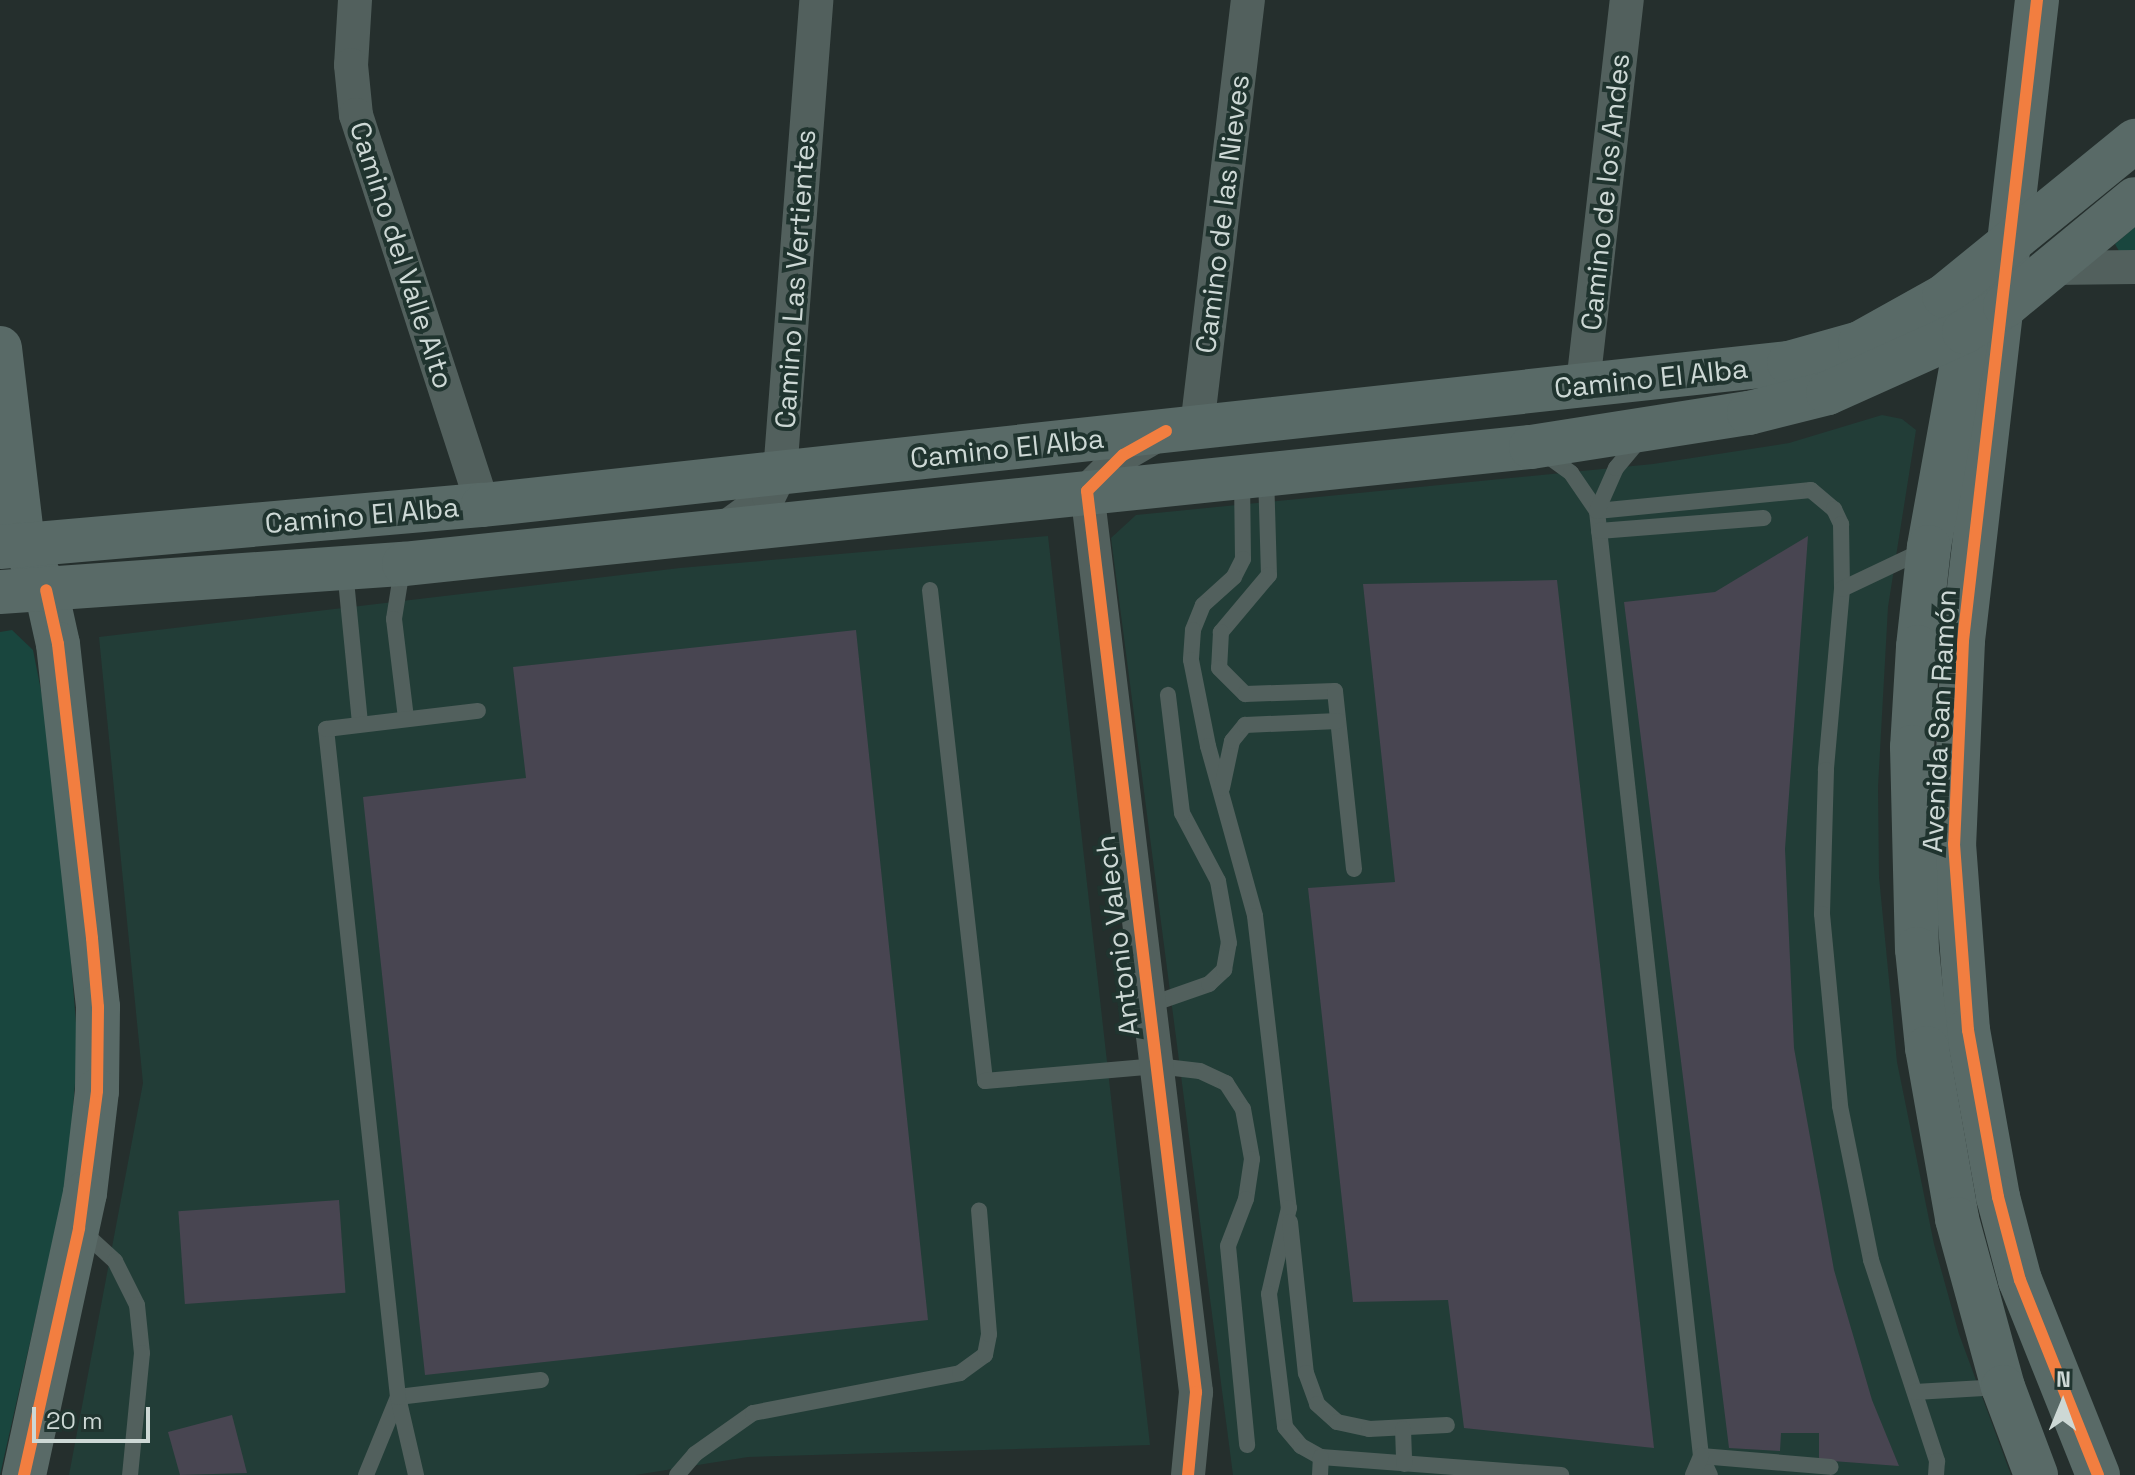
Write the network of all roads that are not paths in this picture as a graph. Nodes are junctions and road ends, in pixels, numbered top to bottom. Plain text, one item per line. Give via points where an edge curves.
1 (355, 0) edge
2 (816, 0) edge
3 (1248, 0) edge
4 (1627, 0) edge
5 (2037, 0) edge
6 (2135, 141) edge
7 (2135, 199) edge
8 (2004, 235) junction
9 (2135, 267) edge
10 (2052, 268) junction
11 (2005, 306) junction
12 (1964, 332) junction
13 (0, 348) edge
14 (1583, 384) junction
15 (1181, 429) junction
16 (1650, 429) junction
17 (1531, 447) junction
18 (780, 473) junction
19 (1254, 474) junction
20 (1087, 491) junction
21 (483, 505) junction
22 (434, 509) junction
23 (1597, 511) junction
24 (1763, 518) dead end
25 (721, 531) junction
26 (1599, 531) junction
27 (12, 546) edge
28 (1929, 547) junction
29 (404, 564) junction
30 (345, 568) junction
31 (1842, 589) junction
32 (46, 590) junction
33 (930, 590) dead end
34 (0, 592) edge
35 (1168, 695) dead end
36 (478, 711) dead end
37 (406, 718) junction
38 (1338, 721) junction
39 (360, 723) junction
40 (1221, 791) junction
41 (1354, 869) dead end
42 (1245, 877) junction
43 (1218, 881) junction
44 (1149, 1005) junction
45 (1157, 1066) junction
46 (1278, 1128) junction
47 (1249, 1131) junction
48 (1289, 1208) junction
49 (979, 1210) dead end
50 (79, 1228) junction
51 (541, 1380) dead end
52 (2003, 1387) junction
53 (1915, 1392) junction
54 (398, 1397) junction
55 (1447, 1425) dead end
56 (1403, 1429) junction
57 (1247, 1445) dead end
58 (1701, 1456) junction
59 (1321, 1457) junction
60 (1404, 1464) junction
61 (1831, 1467) dead end
62 (24, 1475) edge
63 (130, 1475) edge
64 (366, 1475) edge
65 (416, 1475) edge
66 (677, 1475) edge
67 (1188, 1475) edge
68 (1320, 1475) edge
69 (1561, 1475) edge
70 (1704, 1475) edge
71 (1936, 1475) edge
72 (2036, 1475) edge
73 (2098, 1475) edge

1 - 21 street, Camino del Valle Alto via 351,65 356,115
2 - 18 street, Camino Las Vertientes
3 - 15 street, Camino de las Nieves
4 - 14 street, Camino de los Andes
5 - 8 main road, Avenida San Ramón
6 - 8 main road, Camino El Alba
7 - 10 main road, Camino El Alba
8 - 11 main road, Avenida San Ramón
8 - 12 main road, Avenida San Ramón
8 - 14 main road, Camino El Alba via 1893,328 1827,354
9 - 10 street
10 - 11 main road, Camino El Alba
11 - 12 main road, Camino El Alba
11 - 73 main road, Avenida San Ramón via 1973,540 1956,742 1959,945 1981,1114 2020,1280
12 - 16 main road, Camino El Alba via 1828,393
12 - 28 main road, Avenida San Ramón
13 - 27 main road
14 - 15 main road, Camino El Alba
15 - 18 main road, Camino El Alba
15 - 20 street via 1123,455
16 - 17 main road, Camino El Alba
16 - 23 lane via 1616,468
17 - 19 main road, Camino El Alba
17 - 23 lane via 1571,473
18 - 21 main road, Camino El Alba
18 - 25 street via 769,496
19 - 20 main road, Camino El Alba
19 - 38 lane via 1269,575 1221,632 1219,668 1245,694 1335,691
19 - 40 lane via 1243,559 1234,577 1203,605 1193,630 1191,660
20 - 25 main road, Camino El Alba
20 - 44 street, Antonio Valech
21 - 22 main road, Camino El Alba
22 - 27 main road, Camino El Alba
22 - 30 main road via 375,538
23 - 26 lane
23 - 31 lane via 1811,490 1834,509 1841,524
24 - 26 lane
25 - 29 main road, Camino El Alba
26 - 58 lane
27 - 32 main road
28 - 31 lane
28 - 52 main road, Avenida San Ramón via 1912,747 1917,949 1927,1048 1954,1205
29 - 30 main road, Camino El Alba
29 - 37 lane via 395,589 394,619
30 - 32 main road, Camino El Alba
30 - 39 lane
31 - 53 lane via 1826,770 1822,914 1840,1106 1871,1260
32 - 34 main road, Camino El Alba
32 - 50 main road via 58,644 98,1007 97,1091
33 - 45 lane via 985,1081
35 - 43 lane via 1182,813
36 - 37 lane
37 - 39 lane
38 - 40 lane via 1245,725 1232,741
38 - 41 lane
39 - 54 lane via 326,729
40 - 42 lane
42 - 43 lane
42 - 46 lane via 1255,916
43 - 44 lane via 1229,943 1224,970 1209,984
44 - 45 street, Antonio Valech
45 - 47 lane via 1200,1071 1226,1083
45 - 67 street, Antonio Valech via 1196,1392
46 - 47 lane
46 - 48 lane
47 - 57 lane via 1252,1159 1246,1199 1228,1246
48 - 56 lane via 1313,1397 1337,1422
48 - 59 lane via 1269,1294 1278,1395 1285,1427 1301,1446
49 - 66 lane via 989,1334 985,1355 960,1373 753,1413 695,1454
50 - 62 main road
50 - 63 lane via 115,1261 137,1305 142,1353
51 - 54 lane
52 - 53 lane
52 - 72 main road, Avenida San Ramón
53 - 71 lane via 1937,1461
54 - 64 lane
54 - 65 lane
55 - 56 lane
56 - 60 lane
58 - 61 lane
58 - 70 lane
59 - 60 lane
59 - 68 lane
60 - 69 lane

